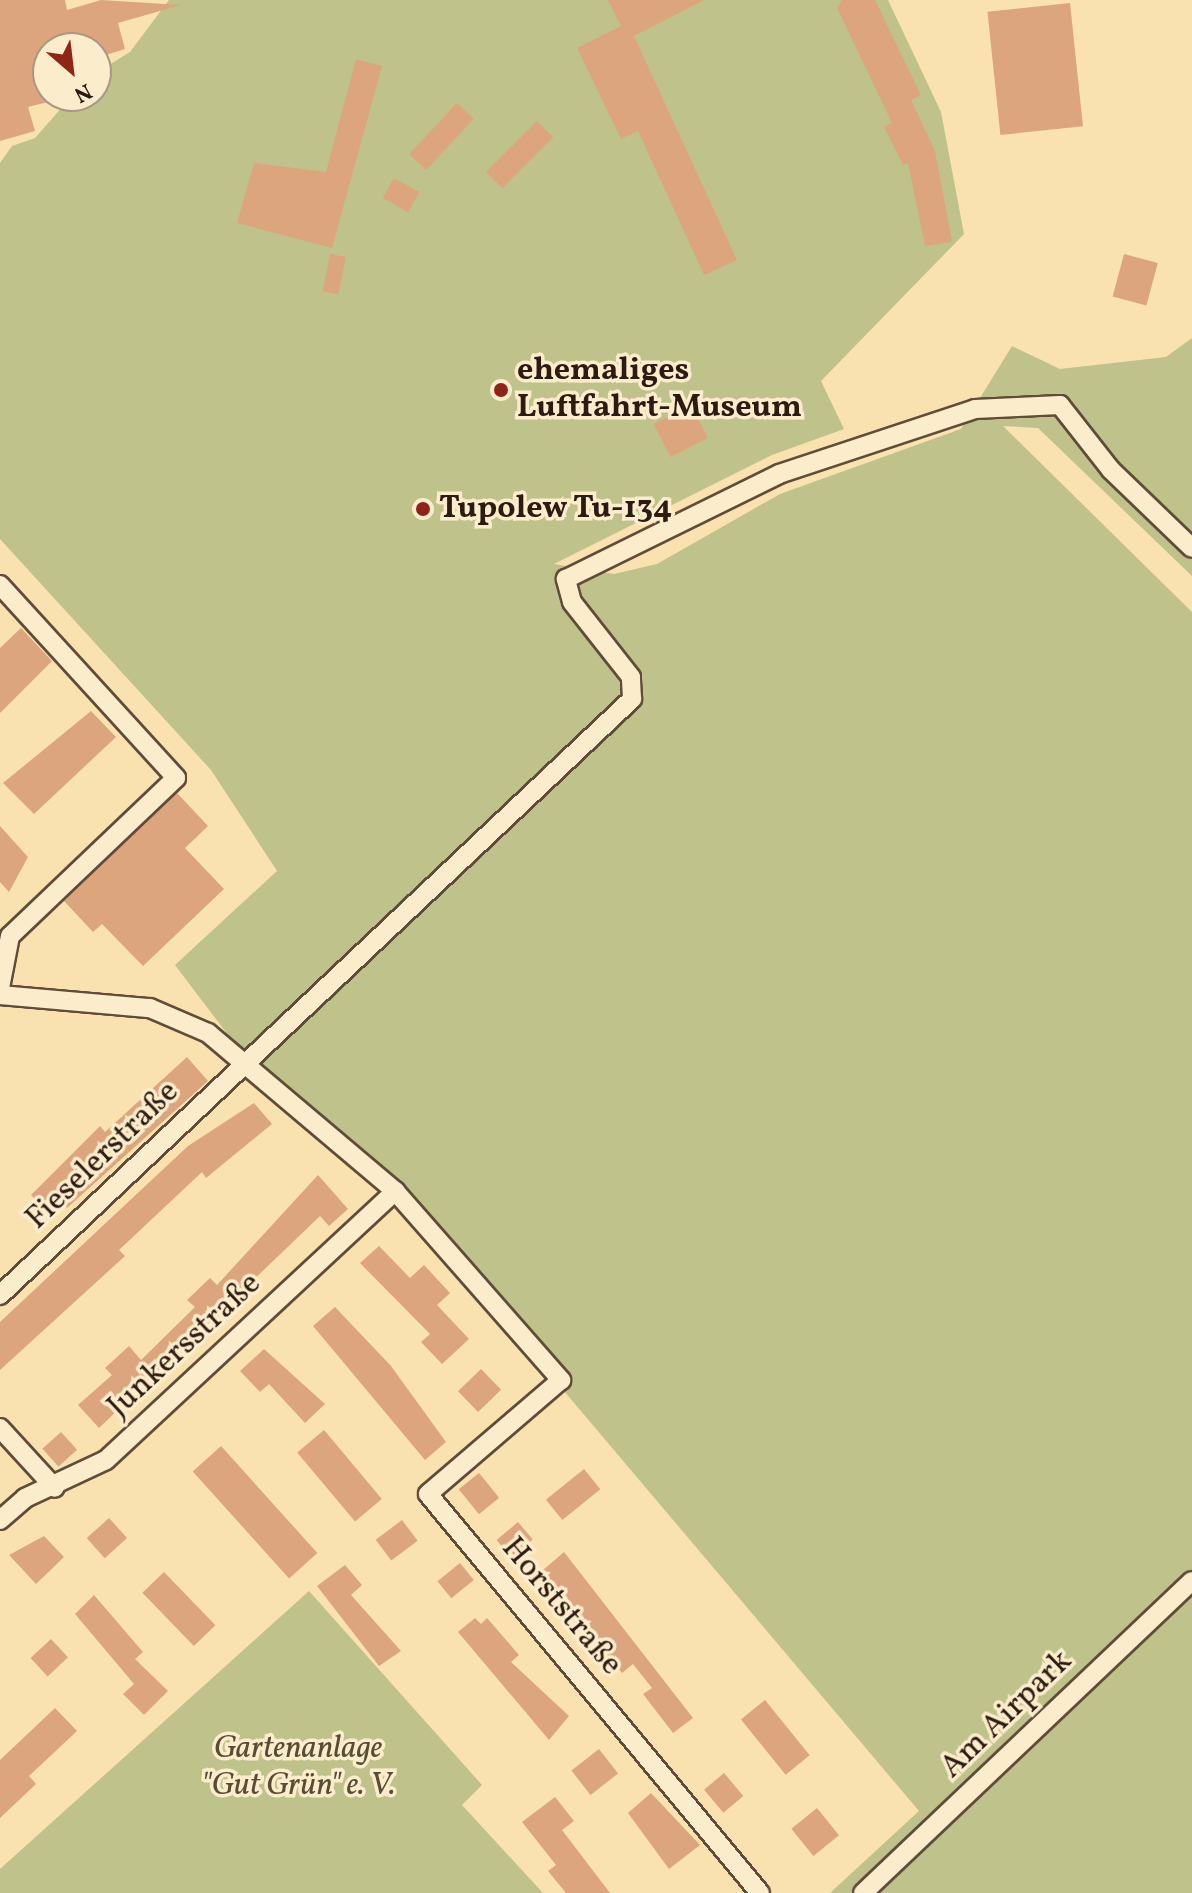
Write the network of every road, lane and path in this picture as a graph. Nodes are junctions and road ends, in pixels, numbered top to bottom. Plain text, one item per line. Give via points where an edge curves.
1 (1192, 548) edge
2 (0, 585) edge
3 (0, 988) edge
4 (0, 995) edge
5 (247, 1060) junction
6 (395, 1191) junction
7 (0, 1295) edge
8 (0, 1428) edge
9 (55, 1488) junction
10 (0, 1520) edge
11 (1192, 1581) edge
12 (760, 1893) edge
13 (863, 1893) edge

1 - 5 street, Fieselerstraße via 1111,470 1060,405 975,409 779,474 566,579 572,602 631,677 632,699
2 - 3 street via 176,778 10,936
4 - 5 street via 150,1008
5 - 6 street
5 - 7 street, Fieselerstraße
6 - 9 street, Junkersstraße via 106,1460
6 - 12 street, Horststraße via 561,1380 428,1494
8 - 9 street
9 - 10 street, Junkersstraße via 25,1498
11 - 13 street, Am Airpark

